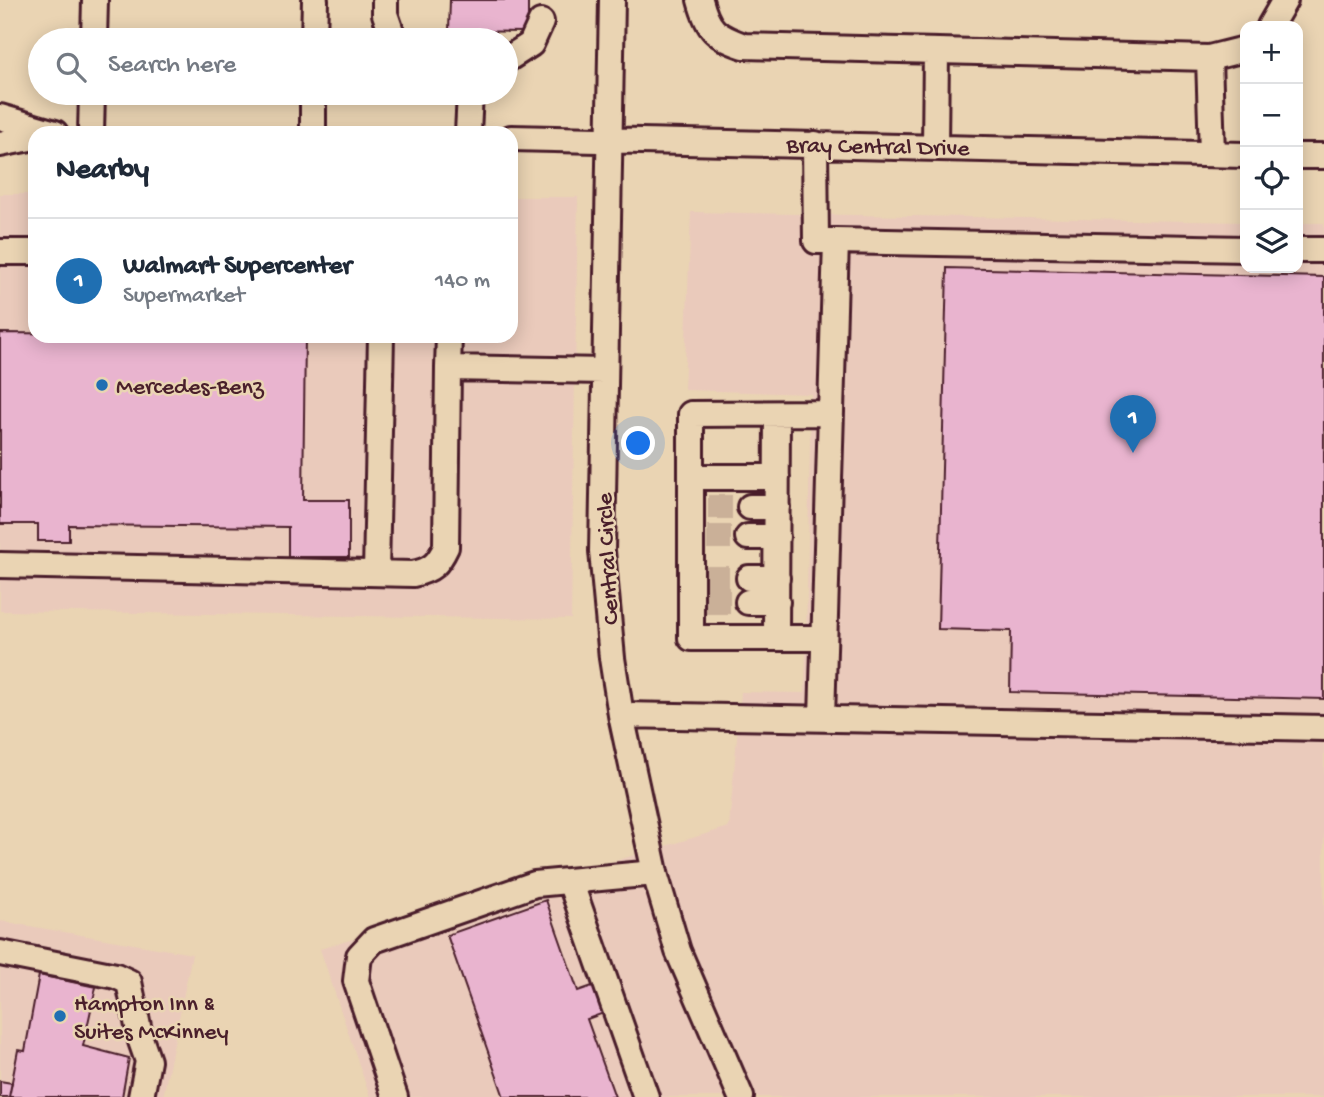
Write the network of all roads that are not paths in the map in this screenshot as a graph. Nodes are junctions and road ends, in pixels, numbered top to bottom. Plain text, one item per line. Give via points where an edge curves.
1 (95, 0) edge
2 (315, 0) edge
3 (385, 0) edge
4 (612, 0) edge
5 (700, 0) edge
6 (1285, 0) edge
7 (1273, 21) edge
8 (541, 22) dead end
9 (94, 28) edge
10 (314, 28) edge
11 (389, 28) edge
12 (1240, 50) edge
13 (936, 51) junction
14 (518, 52) edge
15 (1209, 58) junction
16 (92, 105) edge
17 (313, 105) edge
18 (469, 105) edge
19 (0, 117) edge
20 (31, 126) edge
21 (91, 126) edge
22 (313, 126) edge
23 (468, 126) edge
24 (28, 138) edge
25 (518, 138) edge
26 (609, 139) junction
27 (0, 144) edge
28 (815, 144) junction
29 (935, 147) junction
30 (1212, 154) junction
31 (1240, 155) edge
32 (1303, 156) edge
33 (1324, 156) edge
34 (836, 241) junction
35 (1240, 249) edge
36 (1303, 250) edge
37 (1324, 250) edge
38 (0, 252) edge
39 (28, 252) edge
40 (382, 343) edge
41 (449, 343) edge
42 (448, 369) junction
43 (604, 371) junction
44 (777, 414) junction
45 (831, 414) junction
46 (691, 477) junction
47 (777, 477) junction
48 (750, 507) tunnel mouth
49 (777, 507) junction
50 (748, 537) tunnel mouth
51 (777, 537) junction
52 (0, 565) edge
53 (376, 573) junction
54 (750, 578) tunnel mouth
55 (777, 590) junction
56 (748, 602) tunnel mouth
57 (776, 638) junction
58 (824, 638) junction
59 (621, 715) junction
60 (822, 718) junction
61 (1324, 728) edge
62 (655, 873) junction
63 (570, 881) junction
64 (0, 953) edge
65 (735, 1095) edge
66 (141, 1097) edge
67 (395, 1097) edge
68 (646, 1097) edge

1 - 9 street
2 - 10 street
3 - 11 street
4 - 26 street, Central Circle
5 - 13 street via 705,19 718,37 744,46
6 - 7 street
8 - 14 street via 531,44
12 - 15 street
13 - 15 street
13 - 29 street
15 - 30 street
16 - 21 street
17 - 22 street
18 - 23 street
19 - 20 street
24 - 27 street
25 - 26 street, Bray Central Drive
26 - 28 street, Bray Central Drive
26 - 43 street, Central Circle
28 - 29 street, Bray Central Drive
28 - 34 street via 816,241
29 - 30 street, Bray Central Drive
30 - 31 street, Bray Central Drive
32 - 33 street
34 - 35 street
34 - 45 street
36 - 37 street
38 - 39 street
40 - 53 street
41 - 42 street
42 - 43 street
42 - 53 street via 446,547 435,567 426,572
43 - 59 street, Central Circle via 602,551
44 - 45 street
44 - 46 street via 691,414
44 - 47 street
45 - 58 street
46 - 47 street
46 - 57 street via 699,507 699,603 691,638
47 - 49 street
48 - 49 street
49 - 51 street
50 - 51 street
51 - 55 street
52 - 53 street
54 - 55 street
55 - 56 street
55 - 57 street
57 - 58 street
58 - 60 street
59 - 60 street
59 - 62 street, Central Circle
60 - 61 street
62 - 63 street
62 - 65 street, Central Circle via 678,951
63 - 67 street via 535,884 374,940 359,956 356,981
63 - 68 street
64 - 66 street via 129,982 148,1061

